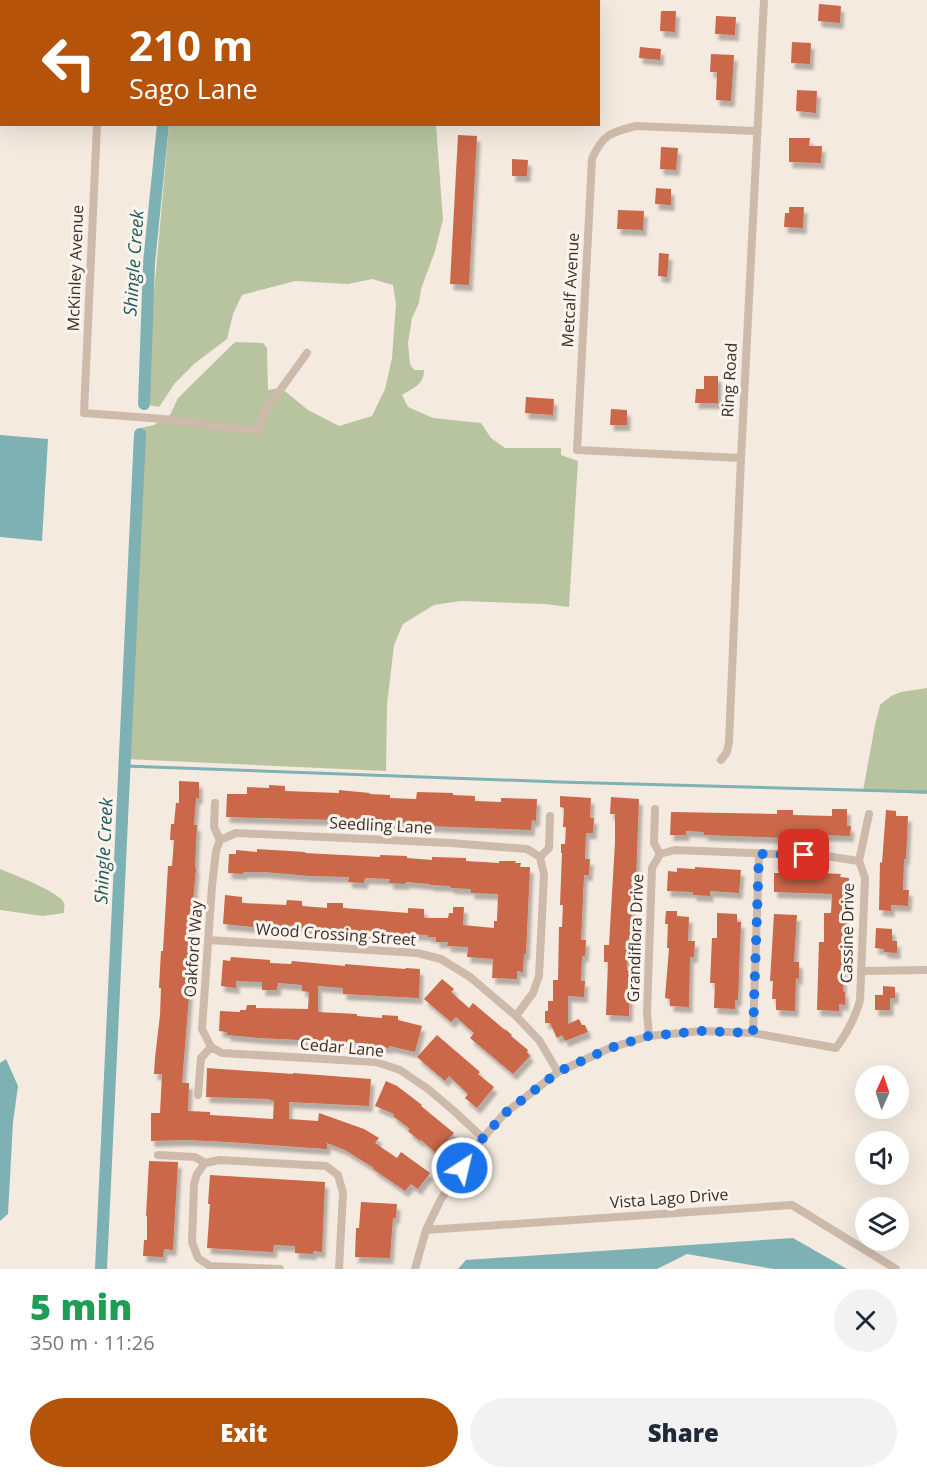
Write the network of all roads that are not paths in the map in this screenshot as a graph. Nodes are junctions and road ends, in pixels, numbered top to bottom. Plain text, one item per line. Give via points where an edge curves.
1 (764, 0) edge
2 (97, 126) edge
3 (756, 131) junction
4 (307, 353) dead end
5 (741, 458) junction
6 (721, 760) dead end
7 (215, 803) dead end
8 (655, 809) dead end
9 (869, 814) dead end
10 (550, 816) dead end
11 (220, 840) junction
12 (660, 854) junction
13 (759, 854) junction
14 (540, 857) junction
15 (859, 861) junction
16 (208, 940) junction
17 (927, 970) edge
18 (862, 971) junction
19 (516, 1016) junction
20 (753, 1033) junction
21 (649, 1036) junction
22 (211, 1047) junction
23 (558, 1072) junction
24 (198, 1095) dead end
25 (483, 1138) junction
26 (158, 1155) dead end
27 (205, 1163) junction
28 (426, 1230) junction
29 (280, 1269) edge
30 (339, 1269) edge
31 (415, 1269) edge
32 (896, 1269) edge

1 - 3 street, Ring Road
2 - 4 street, McKinley Avenue via 84,413 259,431 263,414
3 - 5 street, Ring Road
3 - 5 street, Metcalf Avenue via 636,126 619,130 598,144 592,159 577,450
5 - 6 street, Ring Road via 729,742
7 - 11 street, Oakford Way via 213,827
8 - 12 street, Grandiflora Drive via 654,843
9 - 15 street, Cassine Drive
10 - 14 street via 549,848
11 - 14 street, Seedling Lane via 236,833 451,843 527,849
11 - 16 street, Oakford Way
12 - 13 street via 675,850
12 - 21 street, Grandiflora Drive via 652,868
13 - 15 street
13 - 20 street
14 - 19 street via 544,875 539,976 533,993
15 - 18 street, Cassine Drive via 865,878
16 - 19 street, Wood Crossing Street via 417,953 441,959 470,977
16 - 22 street, Oakford Way via 202,1029
17 - 18 street
18 - 20 street, Cassine Drive via 856,1016 836,1048
19 - 23 street, Wood Crossing Street via 539,1040
20 - 21 street via 702,1031
21 - 23 street via 610,1048
22 - 24 street via 201,1058
22 - 25 street, Cedar Lane via 222,1053 376,1062 400,1070 428,1089
23 - 25 street via 504,1114
25 - 28 street via 441,1199
26 - 27 street via 195,1157
27 - 29 street via 194,1184 192,1242 198,1258 210,1266
27 - 30 street via 219,1160 326,1166 332,1170 338,1175 343,1193
28 - 31 street
28 - 32 street, Vista Lago Drive via 792,1205

